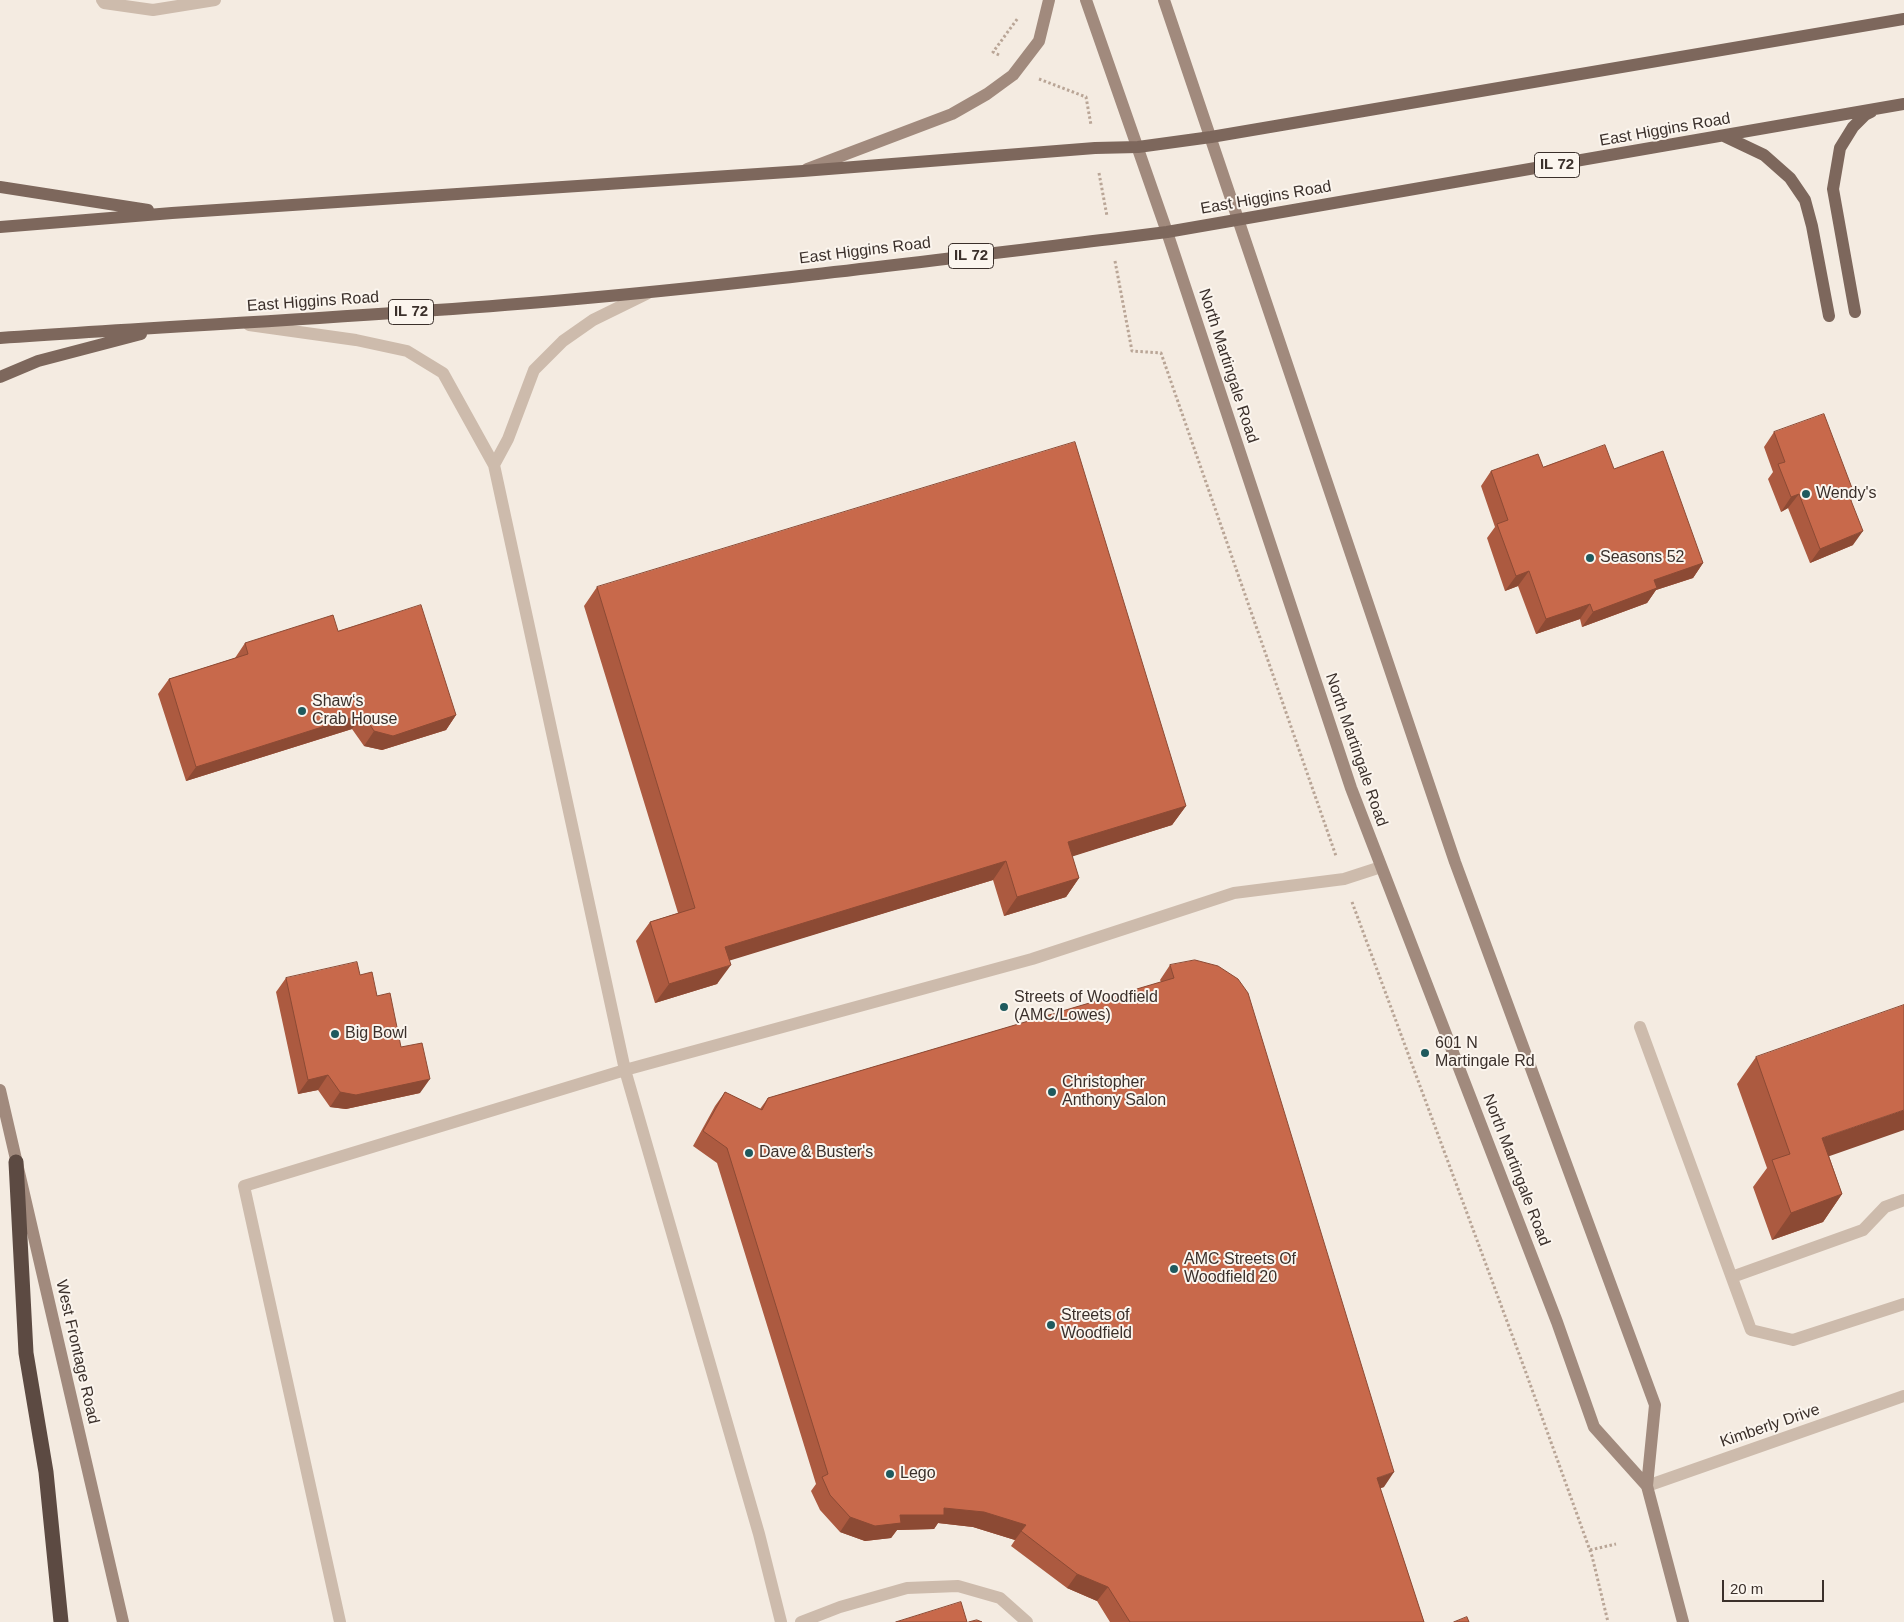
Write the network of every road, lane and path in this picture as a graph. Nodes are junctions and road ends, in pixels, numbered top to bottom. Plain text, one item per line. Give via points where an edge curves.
1 (102, 0) edge
2 (215, 0) edge
3 (1049, 0) edge
4 (1086, 0) edge
5 (1164, 0) edge
6 (1022, 12) dead end
7 (1904, 19) edge
8 (994, 52) dead end
9 (1043, 82) dead end
10 (1904, 104) edge
11 (1874, 110) junction
12 (1724, 136) junction
13 (1211, 137) junction
14 (1138, 146) junction
15 (1095, 148) junction
16 (803, 170) junction
17 (0, 187) edge
18 (172, 213) junction
19 (1239, 219) junction
20 (0, 227) edge
21 (1167, 232) junction
22 (1111, 240) junction
23 (652, 291) junction
24 (1856, 312) dead end
25 (1829, 316) dead end
26 (237, 324) junction
27 (170, 326) junction
28 (0, 338) edge
29 (0, 377) edge
30 (494, 465) junction
31 (1381, 867) junction
32 (1344, 880) junction
33 (1640, 1027) dead end
34 (625, 1070) junction
35 (0, 1090) edge
36 (16, 1162) junction
37 (1904, 1200) edge
38 (1732, 1277) junction
39 (1904, 1304) edge
40 (1904, 1396) edge
41 (1647, 1486) junction
42 (1616, 1544) dead end
43 (1590, 1550) junction
44 (61, 1622) edge
45 (123, 1622) edge
46 (340, 1622) edge
47 (781, 1622) edge
48 (801, 1622) edge
49 (1027, 1622) edge
50 (1608, 1622) edge
51 (1683, 1622) edge

1 - 2 street via 104,3 153,10
3 - 16 street via 1039,41 1013,75 987,94 952,114
4 - 14 street, North Martingale Road
5 - 13 street, North Martingale Road
6 - 8 path
7 - 13 main road
9 - 15 path via 1086,97
10 - 11 main road, East Higgins Road / IL 72
11 - 12 main road, East Higgins Road / IL 72
11 - 24 main road via 1853,127 1840,148 1833,189
12 - 19 main road, East Higgins Road / IL 72
12 - 25 main road via 1764,155 1790,178 1805,200
13 - 14 main road
13 - 19 street, North Martingale Road
14 - 15 main road
14 - 21 street, North Martingale Road
15 - 16 main road
15 - 22 path
16 - 18 main road
17 - 18 main road
18 - 20 main road
19 - 21 main road, East Higgins Road / IL 72
19 - 41 street, North Martingale Road via 1455,862 1655,1405
21 - 22 main road, East Higgins Road / IL 72
21 - 31 street, North Martingale Road via 1348,780
22 - 23 main road, East Higgins Road / IL 72
22 - 32 path via 1132,352 1161,353
23 - 26 main road, East Higgins Road / IL 72
23 - 30 street via 592,320 563,341 534,370 508,439
26 - 27 main road, East Higgins Road / IL 72
26 - 30 street via 356,340 407,351 443,373
27 - 28 main road, East Higgins Road / IL 72
27 - 29 main road via 38,362
30 - 34 street
31 - 32 street
31 - 41 street, North Martingale Road via 1557,1322 1594,1427
32 - 34 street via 1234,893 1032,959
32 - 43 path
33 - 38 street
34 - 46 street via 244,1186
34 - 47 street via 760,1534
35 - 36 street, West Frontage Road
36 - 44 highway via 26,1352 46,1472
36 - 45 street, West Frontage Road
37 - 38 street via 1885,1207 1863,1230
38 - 39 street via 1751,1330 1793,1340
40 - 41 street, Kimberly Drive
41 - 51 street, North Martingale Road
42 - 43 path
43 - 50 path
48 - 49 street via 907,1588 958,1586 1000,1598

